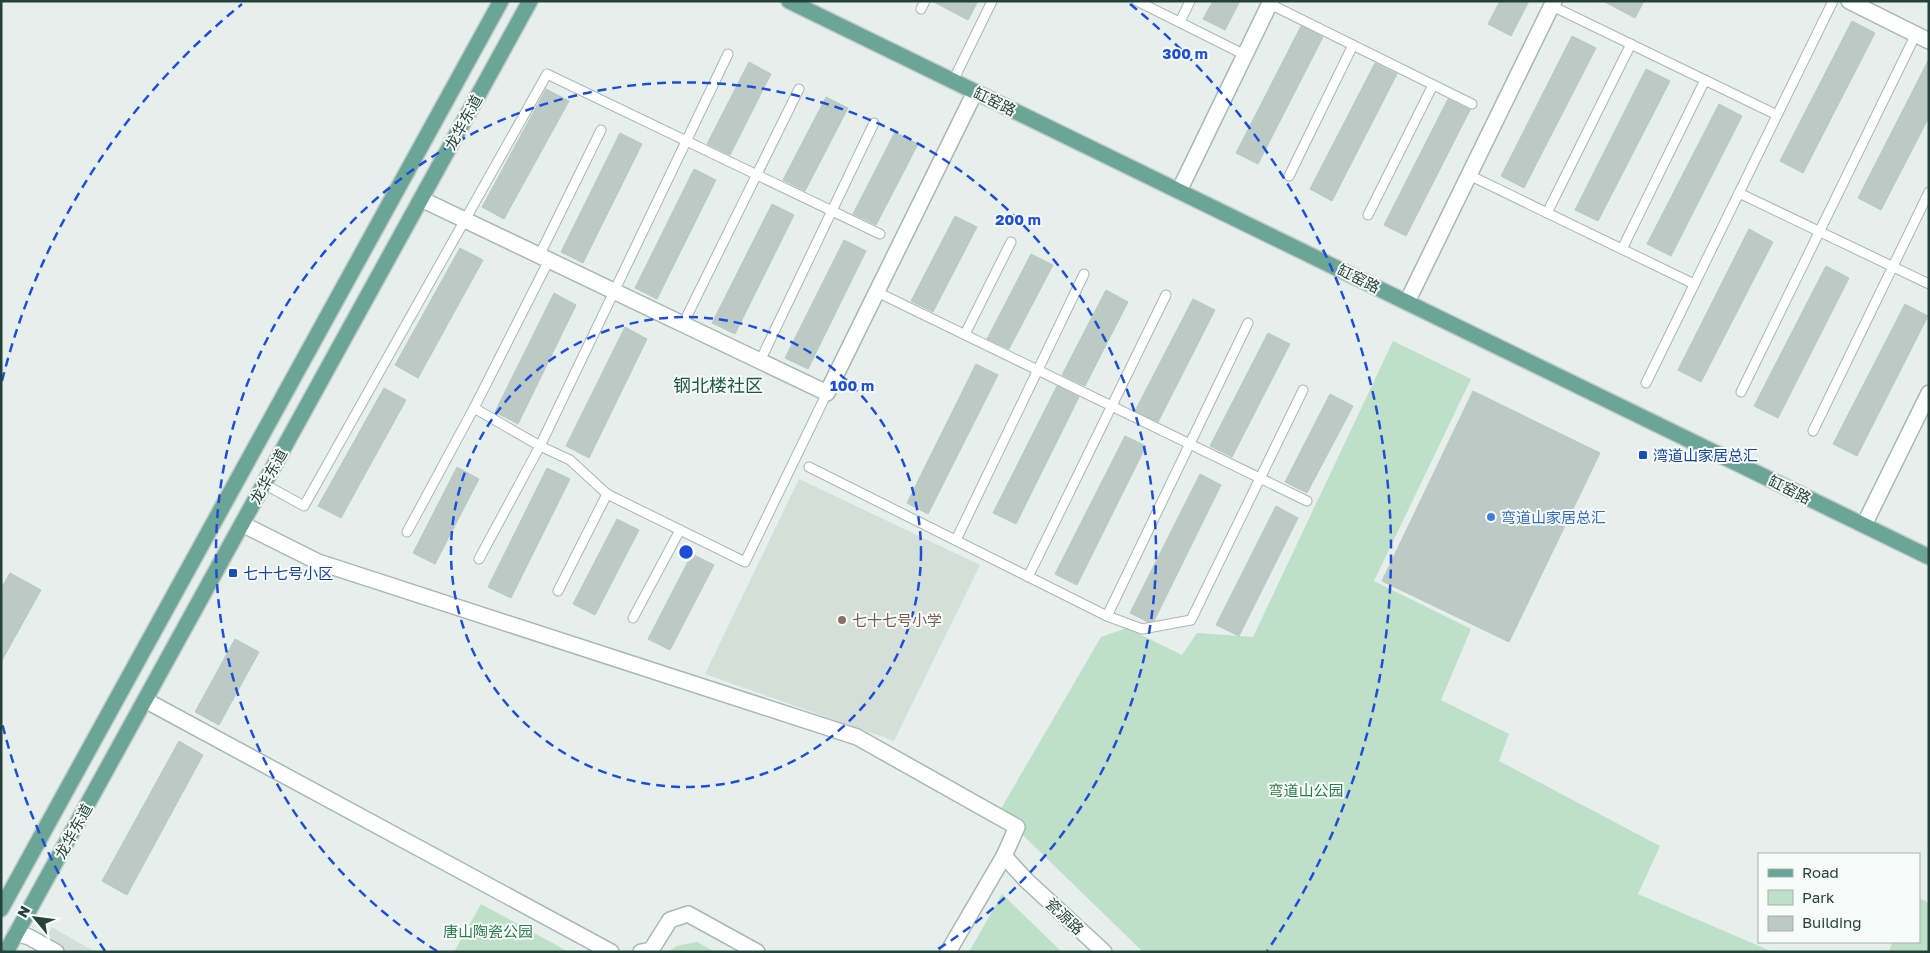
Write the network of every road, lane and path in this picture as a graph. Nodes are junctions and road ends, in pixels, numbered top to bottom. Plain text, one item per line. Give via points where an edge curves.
1 (501, 1) edge
2 (530, 1) edge
3 (789, 1) edge
4 (992, 1) edge
5 (1137, 1) edge
6 (1190, 1) edge
7 (1832, 1) edge
8 (1849, 1) edge
9 (1270, 2) edge
10 (1553, 4) edge
11 (1180, 22) junction
12 (1922, 37) edge
13 (1631, 44) junction
14 (1353, 45) junction
15 (728, 54) dead end
16 (1245, 55) junction
17 (1705, 80) junction
18 (953, 81) junction
19 (1434, 85) junction
20 (799, 88) dead end
21 (975, 92) junction
22 (1472, 104) dead end
23 (1777, 115) junction
24 (874, 123) dead end
25 (600, 130) dead end
26 (687, 141) junction
27 (758, 175) junction
28 (1469, 175) junction
29 (1289, 176) dead end
30 (1179, 191) junction
31 (1929, 192) edge
32 (1739, 193) junction
33 (421, 198) junction
34 (833, 211) junction
35 (1547, 213) junction
36 (1368, 215) dead end
37 (466, 220) junction
38 (1820, 232) junction
39 (880, 234) dead end
40 (1011, 242) dead end
41 (1622, 249) junction
42 (544, 258) junction
43 (1893, 266) junction
44 (1084, 274) dead end
45 (1694, 284) junction
46 (1929, 284) edge
47 (615, 291) junction
48 (877, 292) junction
49 (1166, 295) dead end
50 (1408, 302) junction
51 (1248, 323) dead end
52 (683, 324) junction
53 (965, 334) junction
54 (760, 361) junction
55 (1038, 370) junction
56 (1646, 383) dead end
57 (1303, 390) dead end
58 (1741, 392) dead end
59 (827, 393) junction
60 (1929, 393) edge
61 (1112, 406) junction
62 (474, 408) junction
63 (1813, 431) dead end
64 (1190, 444) junction
65 (540, 446) junction
66 (809, 466) dead end
67 (1260, 478) junction
68 (264, 484) junction
69 (607, 494) junction
70 (1307, 501) dead end
71 (242, 524) junction
72 (1864, 525) junction
73 (680, 530) junction
74 (407, 532) dead end
75 (956, 540) junction
76 (1929, 557) edge
77 (480, 559) dead end
78 (1028, 577) junction
79 (558, 591) dead end
80 (1107, 616) junction
81 (633, 618) dead end
82 (145, 700) junction
83 (1004, 856) junction
84 (1, 909) edge
85 (16, 933) junction
86 (6, 952) edge
87 (56, 952) edge
88 (611, 952) edge
89 (641, 952) edge
90 (757, 952) edge
91 (948, 952) edge
92 (1104, 952) edge

1 - 84 main road, 龙华东道
2 - 33 main road, 龙华东道
3 - 18 main road, 缸窑路
4 - 18 lane
5 - 11 lane
6 - 11 lane
7 - 23 lane
8 - 12 street
9 - 14 lane
9 - 16 street
10 - 13 lane
10 - 28 street
11 - 16 lane
12 - 38 lane
13 - 17 lane
13 - 35 lane
14 - 19 lane
14 - 29 lane
15 - 26 lane
16 - 30 street
17 - 23 lane
17 - 41 lane
18 - 21 main road, 缸窑路
19 - 22 lane
19 - 36 lane
20 - 27 lane
21 - 30 main road, 缸窑路
21 - 48 street
23 - 32 lane
24 - 34 lane
25 - 42 lane
26 - 27 lane
26 - 37 lane via 547,74
26 - 47 lane
27 - 34 lane
27 - 52 lane
28 - 35 lane
28 - 50 street
30 - 50 main road, 缸窑路
31 - 43 lane
32 - 38 lane
32 - 45 lane
33 - 37 street
33 - 68 main road, 龙华东道
34 - 39 lane
34 - 54 lane
35 - 41 lane
37 - 42 street
37 - 68 lane via 304,506
38 - 43 lane
38 - 58 lane
40 - 53 lane
41 - 45 lane
42 - 47 street
42 - 62 lane
43 - 46 lane
43 - 63 lane
44 - 55 lane
45 - 56 lane
47 - 52 street
47 - 65 lane
48 - 53 lane
48 - 59 street
49 - 61 lane
50 - 72 main road, 缸窑路
51 - 64 lane
52 - 54 street
53 - 55 lane
54 - 59 street
55 - 61 lane
55 - 75 lane
57 - 67 lane
59 - 73 lane via 745,562
60 - 72 street
61 - 64 lane
61 - 78 lane
62 - 65 lane
62 - 74 lane
64 - 67 lane
64 - 80 lane
65 - 69 lane via 570,460
65 - 77 lane
66 - 75 lane
67 - 70 lane
67 - 80 lane via 1191,620 1142,629
68 - 71 main road, 龙华东道
69 - 73 lane
69 - 79 lane
71 - 82 main road, 龙华东道
71 - 83 street via 318,562 857,737 1017,827
72 - 76 main road, 缸窑路
73 - 81 lane
75 - 78 lane
78 - 80 lane
82 - 85 main road, 龙华东道
82 - 88 street
83 - 91 street
83 - 92 street, 瓷源路
85 - 86 main road, 龙华东道
85 - 87 street
89 - 90 street via 651,950 670,920 688,914

